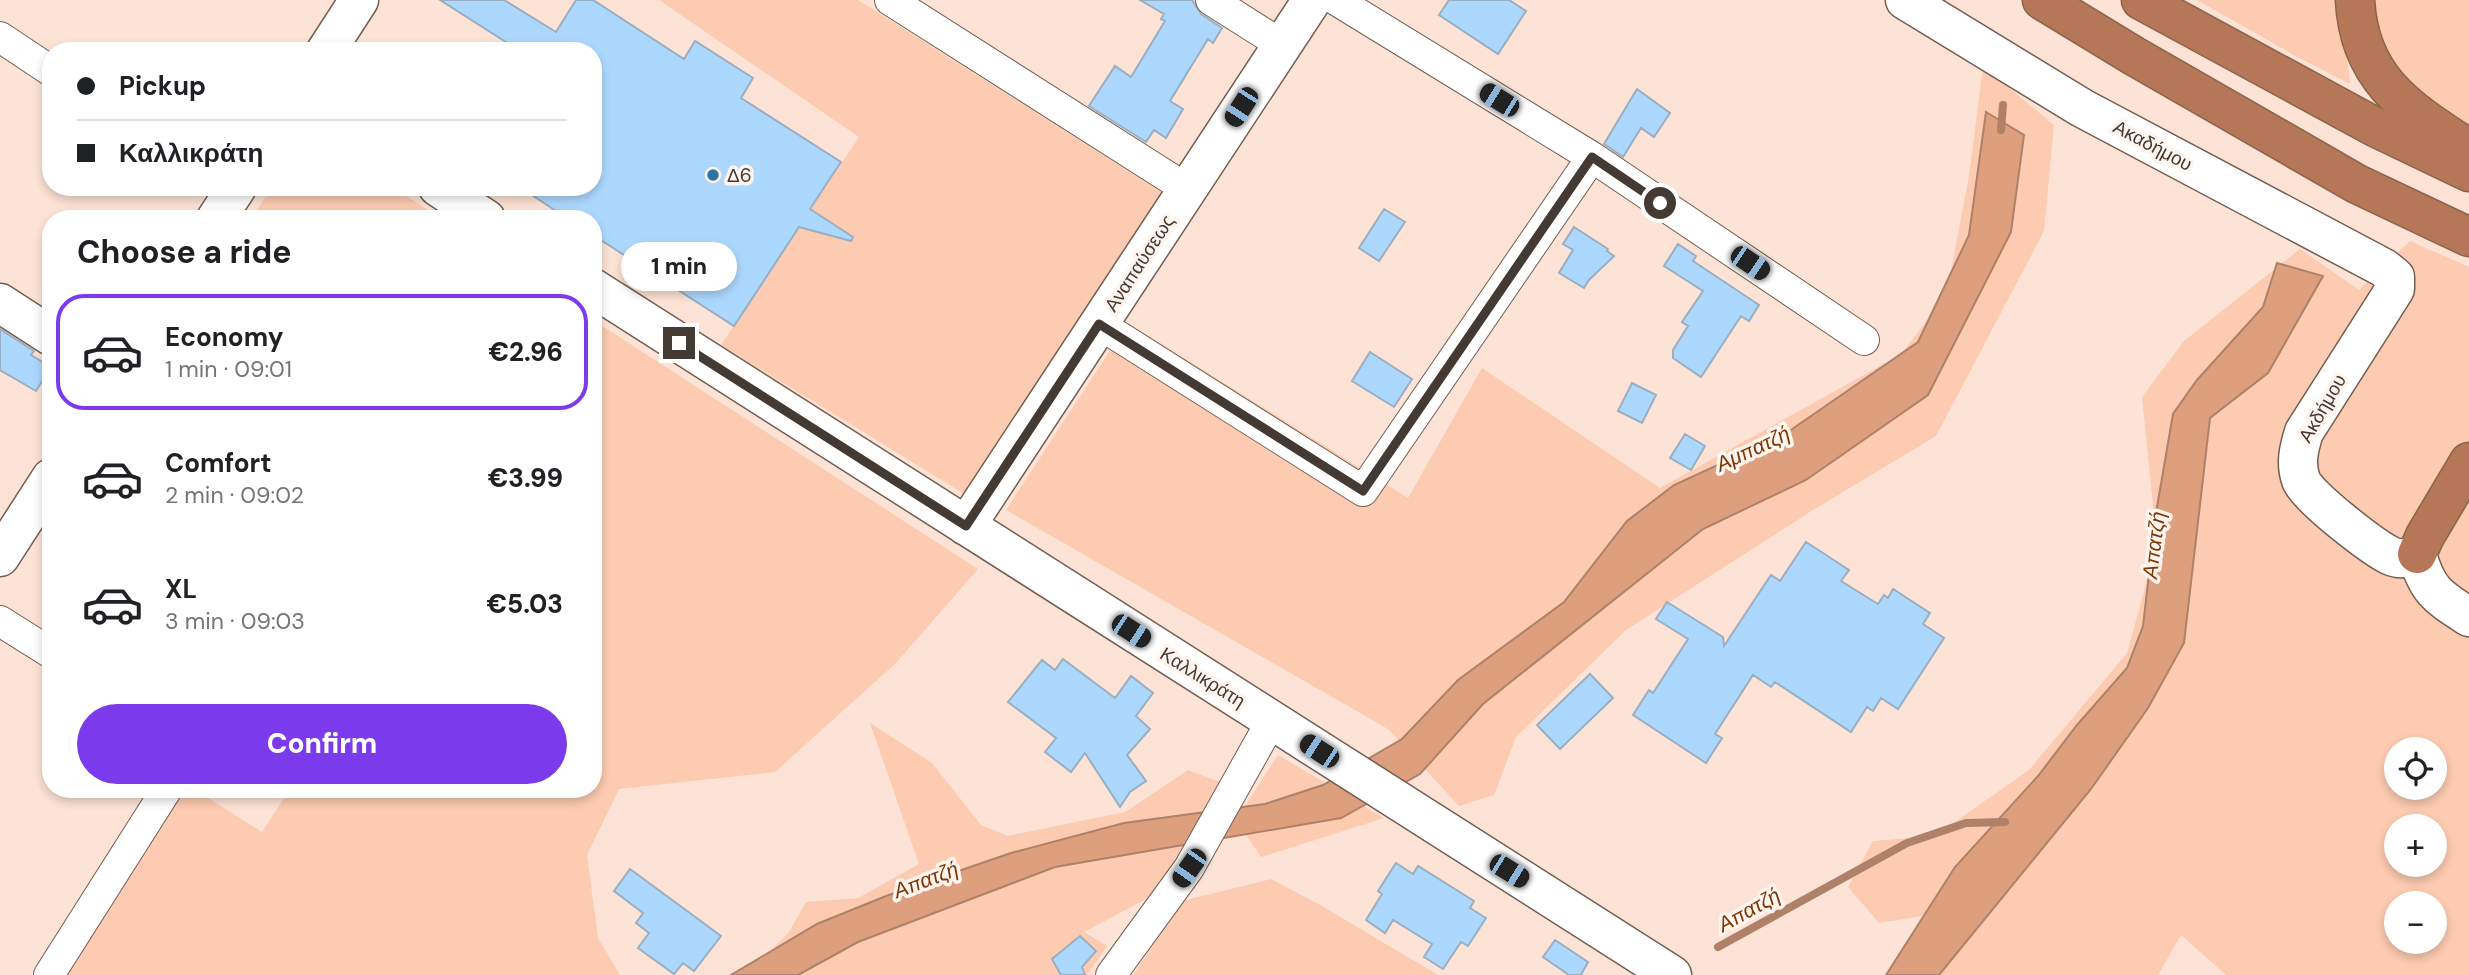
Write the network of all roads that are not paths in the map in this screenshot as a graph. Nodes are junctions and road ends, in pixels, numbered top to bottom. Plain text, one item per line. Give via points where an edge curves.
1 (359, 0) edge
2 (890, 0) edge
3 (1211, 0) edge
4 (1312, 0) edge
5 (1336, 0) edge
6 (1905, 0) edge
7 (2042, 0) edge
8 (2141, 0) edge
9 (2355, 0) edge
10 (0, 37) edge
11 (332, 42) edge
12 (1282, 45) junction
13 (42, 65) edge
14 (2469, 149) edge
15 (1592, 157) junction
16 (2469, 172) edge
17 (2357, 184) junction
18 (1187, 189) junction
19 (452, 196) edge
20 (472, 210) edge
21 (2469, 237) edge
22 (2469, 264) edge
23 (2395, 289) joint
24 (602, 294) edge
25 (0, 303) edge
26 (1099, 324) junction
27 (42, 330) edge
28 (1864, 340) dead end
29 (2469, 461) edge
30 (42, 492) edge
31 (966, 526) junction
32 (2417, 554) junction
33 (0, 557) edge
34 (2469, 617) edge
35 (0, 621) edge
36 (42, 647) edge
37 (1272, 720) junction
38 (161, 798) edge
39 (49, 975) edge
40 (1111, 975) edge
41 (1672, 975) edge

1 - 11 street
2 - 18 street
3 - 12 street
4 - 12 street, Αναπαύσεως
5 - 15 street
6 - 23 street, Ακαδήμου via 2082,108 2384,268 2395,277
7 - 17 highway
8 - 16 highway via 2375,127
9 - 14 highway via 2356,25 2378,76 2428,122
10 - 13 street
12 - 18 street, Αναπαύσεως
15 - 26 street via 1363,491
15 - 28 street
17 - 21 highway
17 - 22 highway
18 - 26 street, Αναπαύσεως
19 - 20 street
23 - 32 street, Ακδήμου via 2304,432 2297,456 2301,481 2314,498 2393,557
24 - 31 street, Καλλικράτη
25 - 27 street
26 - 31 street, Αναπαύσεως
29 - 32 highway
30 - 33 street
31 - 37 street, Καλλικράτη
32 - 34 street via 2432,590
35 - 36 street
37 - 40 street via 1189,868
37 - 41 street, Καλλικράτη
38 - 39 street

